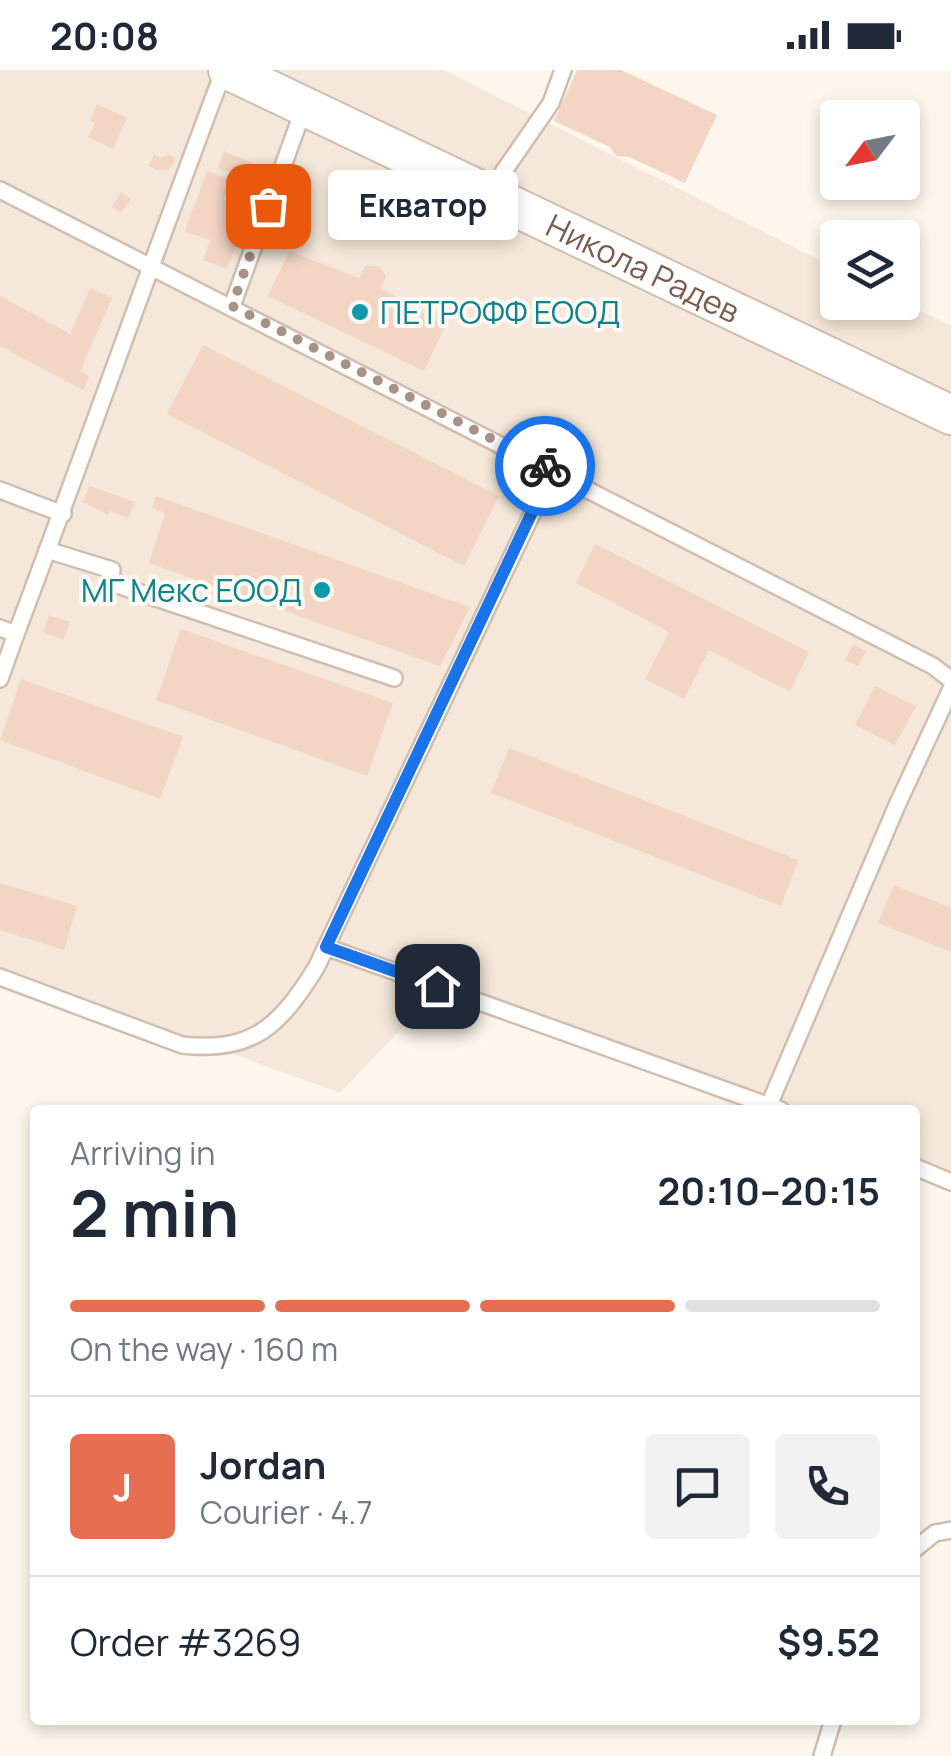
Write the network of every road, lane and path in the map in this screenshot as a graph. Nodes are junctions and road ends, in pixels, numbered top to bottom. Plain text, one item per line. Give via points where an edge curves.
1 (226, 70) edge
2 (563, 70) edge
3 (304, 106) junction
4 (0, 190) edge
5 (488, 194) junction
6 (150, 265) junction
7 (232, 306) junction
8 (951, 414) edge
9 (552, 470) junction
10 (0, 490) edge
11 (63, 514) junction
12 (48, 550) junction
13 (8, 631) edge
14 (394, 678) dead end
15 (0, 679) edge
16 (951, 680) edge
17 (951, 689) edge
18 (326, 947) junction
19 (0, 977) edge
20 (769, 1105) edge
21 (776, 1105) edge
22 (920, 1168) edge
23 (951, 1182) edge
24 (951, 1530) edge
25 (920, 1545) edge
26 (831, 1725) edge
27 (822, 1756) edge

1 - 3 street, Никола Радев
1 - 6 lane
2 - 5 lane via 551,104
3 - 5 street, Никола Радев
3 - 7 lane
4 - 6 lane
5 - 8 street, Никола Радев
6 - 7 lane
6 - 11 lane
7 - 9 lane
9 - 16 lane
9 - 18 lane
10 - 11 lane
11 - 12 lane
12 - 13 lane
12 - 14 lane via 112,570 111,583
13 - 15 lane
17 - 21 lane
18 - 19 lane via 291,1008 269,1027 240,1043 206,1048
18 - 20 lane
22 - 23 lane
24 - 25 lane
26 - 27 lane

